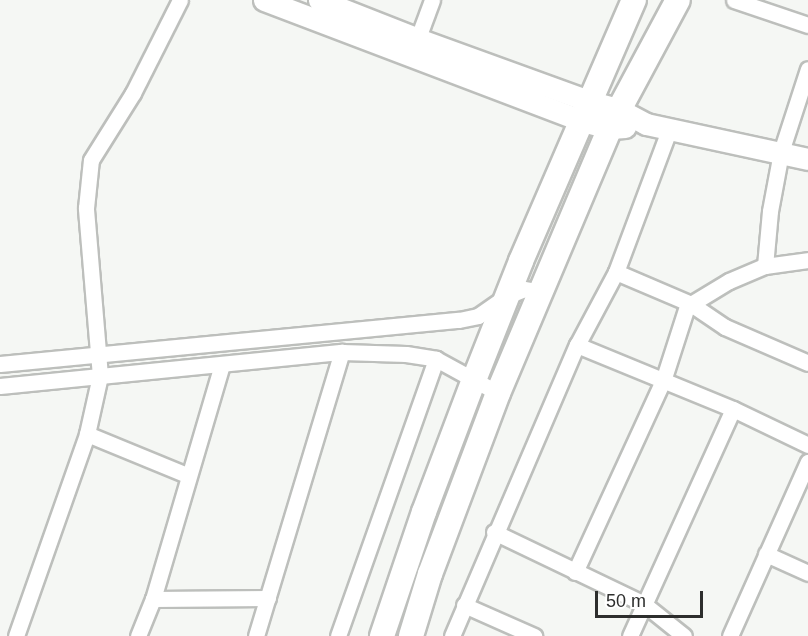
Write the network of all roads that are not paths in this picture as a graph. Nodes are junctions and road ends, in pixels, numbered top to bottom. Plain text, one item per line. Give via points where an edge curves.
1 (180, 0) edge
2 (264, 0) edge
3 (319, 0) edge
4 (432, 0) edge
5 (633, 0) edge
6 (678, 0) edge
7 (734, 0) edge
8 (808, 25) edge
9 (414, 48) junction
10 (808, 69) edge
11 (586, 111) junction
12 (614, 119) junction
13 (669, 130) junction
14 (781, 152) junction
15 (808, 159) edge
16 (808, 260) edge
17 (765, 266) junction
18 (616, 272) junction
19 (542, 292) junction
20 (507, 296) junction
21 (689, 304) junction
22 (577, 345) junction
23 (342, 352) junction
24 (99, 354) junction
25 (435, 358) junction
26 (808, 363) edge
27 (0, 364) edge
28 (222, 364) junction
29 (100, 376) junction
30 (474, 380) junction
31 (663, 381) junction
32 (0, 386) edge
33 (498, 393) junction
34 (733, 409) junction
35 (87, 434) junction
36 (808, 445) edge
37 (808, 462) edge
38 (187, 475) junction
39 (801, 494) edge
40 (494, 532) junction
41 (766, 554) junction
42 (575, 572) junction
43 (808, 573) edge
44 (268, 598) junction
45 (153, 599) junction
46 (464, 604) junction
47 (644, 604) junction
48 (16, 636) edge
49 (138, 636) edge
50 (256, 636) edge
51 (338, 636) edge
52 (382, 636) edge
53 (411, 636) edge
54 (452, 636) edge
55 (534, 636) edge
56 (630, 636) edge
57 (684, 636) edge
58 (730, 636) edge

1 - 24 street via 133,93 91,160 86,208
2 - 9 main road
3 - 9 main road
4 - 9 street
5 - 11 main road
6 - 12 main road
7 - 8 street
9 - 11 main road
10 - 14 street
11 - 12 main road
11 - 20 main road
12 - 13 main road
12 - 19 main road
13 - 14 main road
13 - 18 street
14 - 15 main road
14 - 17 street
16 - 17 street
17 - 21 street
18 - 21 street
18 - 22 street
19 - 20 street via 524,289
19 - 33 main road
20 - 24 street via 478,316 459,320
20 - 30 main road
21 - 26 street via 725,327
21 - 31 street
22 - 31 street
22 - 40 street
23 - 25 street
23 - 28 street
23 - 44 street
24 - 27 street
24 - 29 street
25 - 30 street
25 - 51 street
28 - 29 street
28 - 38 street
29 - 32 street
29 - 35 street
30 - 33 street
30 - 52 main road
31 - 34 street
31 - 42 street
33 - 53 main road via 430,574
34 - 36 street
34 - 47 street
35 - 38 street
35 - 48 street
37 - 39 street
38 - 45 street
39 - 41 street
40 - 42 street
40 - 46 street
41 - 43 street
41 - 58 street
42 - 47 street
44 - 45 street
44 - 50 street
45 - 49 street
46 - 54 street
46 - 55 street
47 - 56 street
47 - 57 street

